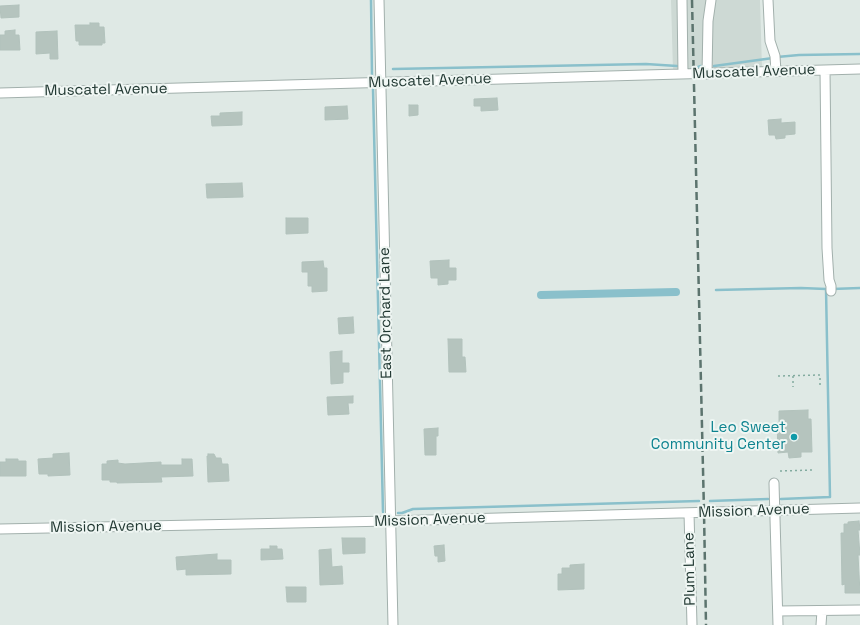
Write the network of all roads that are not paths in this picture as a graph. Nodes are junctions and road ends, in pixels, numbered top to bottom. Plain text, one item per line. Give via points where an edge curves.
1 (379, 0) edge
2 (682, 0) edge
3 (711, 0) edge
4 (768, 0) edge
5 (824, 70) junction
6 (860, 70) edge
7 (776, 72) junction
8 (682, 74) junction
9 (707, 74) junction
10 (380, 82) junction
11 (0, 92) edge
12 (831, 289) dead end
13 (774, 483) dead end
14 (860, 508) edge
15 (775, 510) junction
16 (689, 513) junction
17 (390, 521) junction
18 (0, 529) edge
19 (860, 610) edge
20 (778, 611) junction
21 (822, 611) junction
22 (393, 625) edge
23 (692, 625) edge
24 (778, 625) edge
25 (821, 625) edge

1 - 10 street, East Orchard Lane
2 - 8 street
3 - 9 street
4 - 7 street via 770,41
5 - 6 street, Muscatel Avenue
5 - 7 street, Muscatel Avenue
5 - 12 street via 827,248
7 - 9 street, Muscatel Avenue
8 - 9 street, Muscatel Avenue
8 - 10 street, Muscatel Avenue
10 - 11 street, Muscatel Avenue
10 - 17 street, East Orchard Lane
13 - 15 street
14 - 15 street, Mission Avenue
15 - 16 street, Mission Avenue
15 - 20 street
16 - 17 street, Mission Avenue
16 - 23 street, Plum Lane
17 - 18 street, Mission Avenue
17 - 22 street, East Orchard Lane
19 - 21 street
20 - 21 street
20 - 24 street
21 - 25 street

